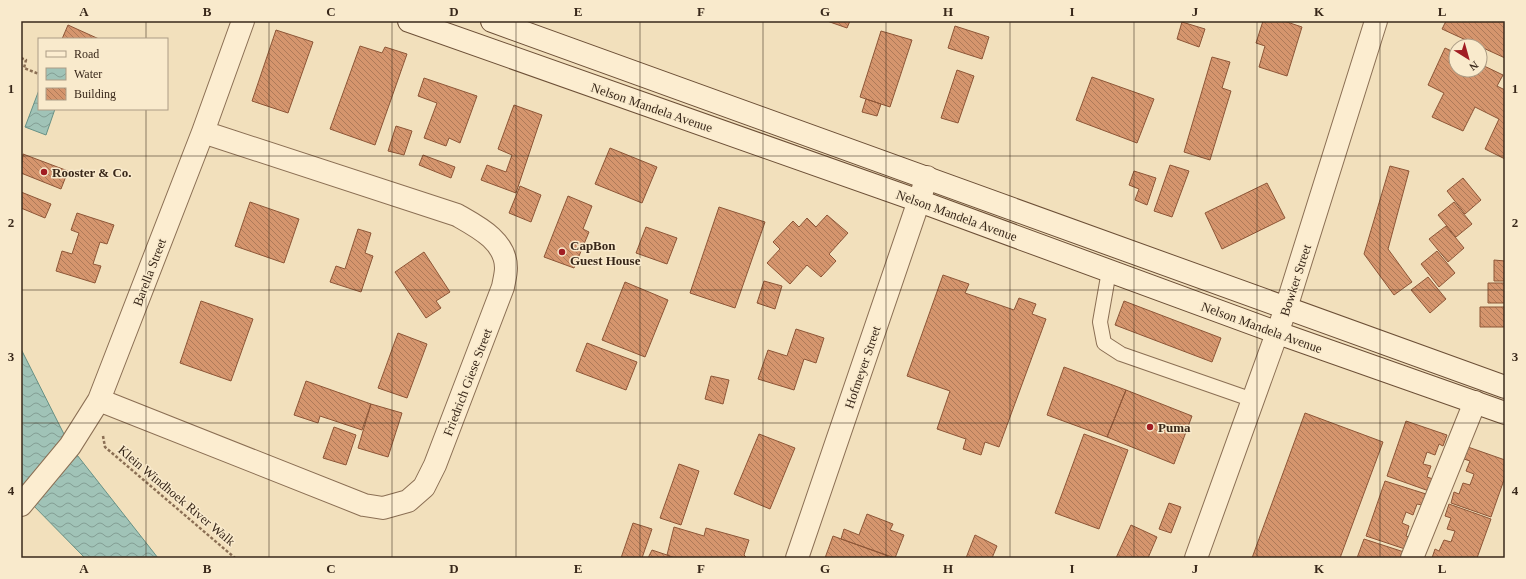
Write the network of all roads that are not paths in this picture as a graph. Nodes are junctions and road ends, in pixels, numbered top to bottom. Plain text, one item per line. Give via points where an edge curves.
1 (243, 21) edge
2 (409, 21) edge
3 (492, 21) edge
4 (1376, 21) edge
5 (203, 132) junction
6 (927, 177) junction
7 (919, 201) junction
8 (1109, 271) junction
9 (1286, 308) junction
10 (1278, 333) junction
11 (1505, 387) edge
12 (100, 400) junction
13 (1253, 400) junction
14 (1475, 402) junction
15 (1505, 413) edge
16 (21, 505) edge
17 (797, 558) edge
18 (1196, 558) edge
19 (1412, 558) edge

1 - 5 street, Barella Street
2 - 7 street, Nelson Mandela Avenue
3 - 6 street, Nelson Mandela Avenue
4 - 9 street, Bowker Street
5 - 12 street, Barella Street
5 - 12 street, Friedrich Giese Street via 458,215 485,231 500,247 506,267 503,287 435,465 424,487 408,501 383,508 364,505
6 - 7 street, Hofmeyer Street
6 - 9 street, Nelson Mandela Avenue
7 - 8 street, Nelson Mandela Avenue
7 - 17 street, Hofmeyer Street
8 - 10 street, Nelson Mandela Avenue
8 - 13 lane via 1100,322 1104,343 1121,354
9 - 10 street, Bowker Street
9 - 11 street, Nelson Mandela Avenue
10 - 13 street, Bowker Street
10 - 14 street, Nelson Mandela Avenue
12 - 16 street, Barella Street via 70,446
13 - 18 street, Bowker Street
14 - 15 street, Nelson Mandela Avenue
14 - 19 street

